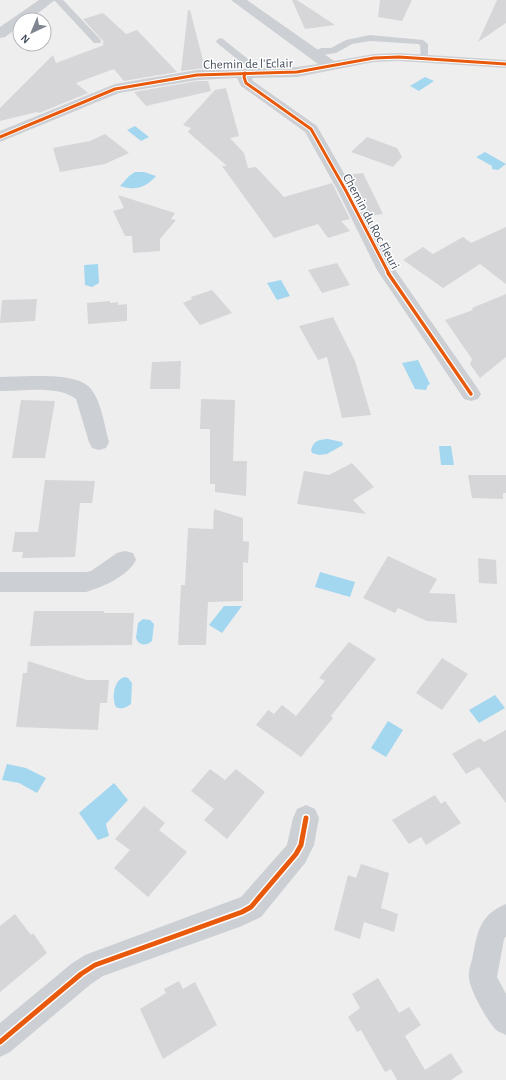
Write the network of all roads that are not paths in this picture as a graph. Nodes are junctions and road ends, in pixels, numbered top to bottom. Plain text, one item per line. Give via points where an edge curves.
1 (48, 0) edge
2 (58, 0) edge
3 (238, 0) edge
4 (0, 34) edge
5 (97, 41) dead end
6 (220, 41) dead end
7 (315, 53) junction
8 (424, 58) junction
9 (506, 64) edge
10 (330, 66) junction
11 (252, 73) junction
12 (0, 137) edge
13 (0, 384) edge
14 (471, 394) dead end
15 (99, 442) dead end
16 (125, 560) dead end
17 (0, 582) edge
18 (306, 818) dead end
19 (506, 918) edge
20 (506, 1020) edge
21 (0, 1042) edge

1 - 4 street
2 - 5 lane
3 - 7 street
6 - 11 lane
7 - 8 lane, Chemin de l'Eclair via 332,51 349,42 376,37 420,42 424,44
7 - 10 street
8 - 9 street, Chemin de l'Eclair
8 - 10 street, Chemin de l'Eclair via 374,58
10 - 11 street, Chemin de l'Eclair via 298,72
11 - 12 street, Chemin de l'Eclair via 197,75 115,89
11 - 14 street, Chemin du Roc Fleuri via 244,77 246,83 311,129 386,270
13 - 15 street via 58,384 78,388 84,396
16 - 17 street via 97,579 86,582
18 - 21 street via 301,845 296,854 251,907 94,965
19 - 20 street via 491,934 483,977 489,994

